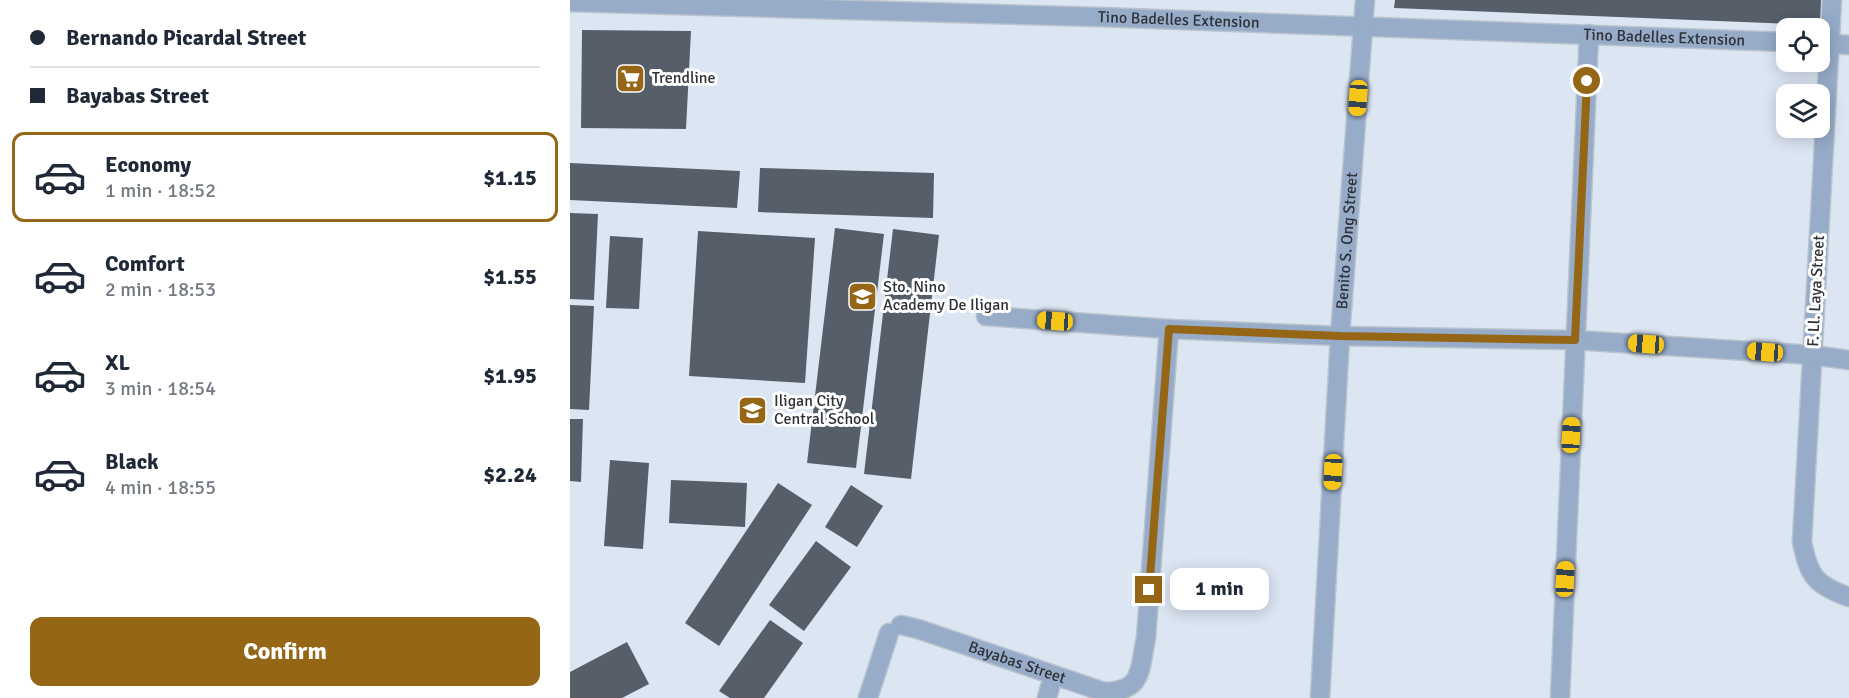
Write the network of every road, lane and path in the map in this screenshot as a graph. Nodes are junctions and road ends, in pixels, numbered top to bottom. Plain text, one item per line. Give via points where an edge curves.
1 (1365, 0) edge
2 (1832, 0) edge
3 (570, 2) edge
4 (855, 6) edge
5 (1100, 9) edge
6 (1829, 18) edge
7 (1363, 26) junction
8 (1589, 34) junction
9 (1776, 42) edge
10 (1830, 44) edge
11 (1849, 45) edge
12 (1823, 72) edge
13 (986, 316) dead end
14 (1169, 329) junction
15 (1340, 336) junction
16 (1575, 340) junction
17 (1812, 355) junction
18 (1849, 360) edge
19 (1849, 597) edge
20 (868, 698) edge
21 (1320, 698) edge
22 (1560, 698) edge

1 - 7 street, Benito S. Ong Street
2 - 6 street, F. Ll. Laya Street
3 - 4 street, Tino Badelles Extension
4 - 5 street, Tino Badelles Extension
5 - 7 street, Tino Badelles Extension
7 - 8 street, Tino Badelles Extension
7 - 15 street, Benito S. Ong Street
8 - 9 street, Tino Badelles Extension
8 - 16 street
10 - 11 street
12 - 17 street, F. Ll. Laya Street
13 - 14 street
14 - 15 street
14 - 20 street, Bayabas Street via 1146,638 1138,677 1132,685 1119,692 1104,692 918,629 895,629
15 - 16 street
15 - 21 street, Benito S. Ong Street
16 - 17 street
16 - 22 street
17 - 18 street
17 - 19 street, F. Ll. Laya Street via 1802,542 1815,580

